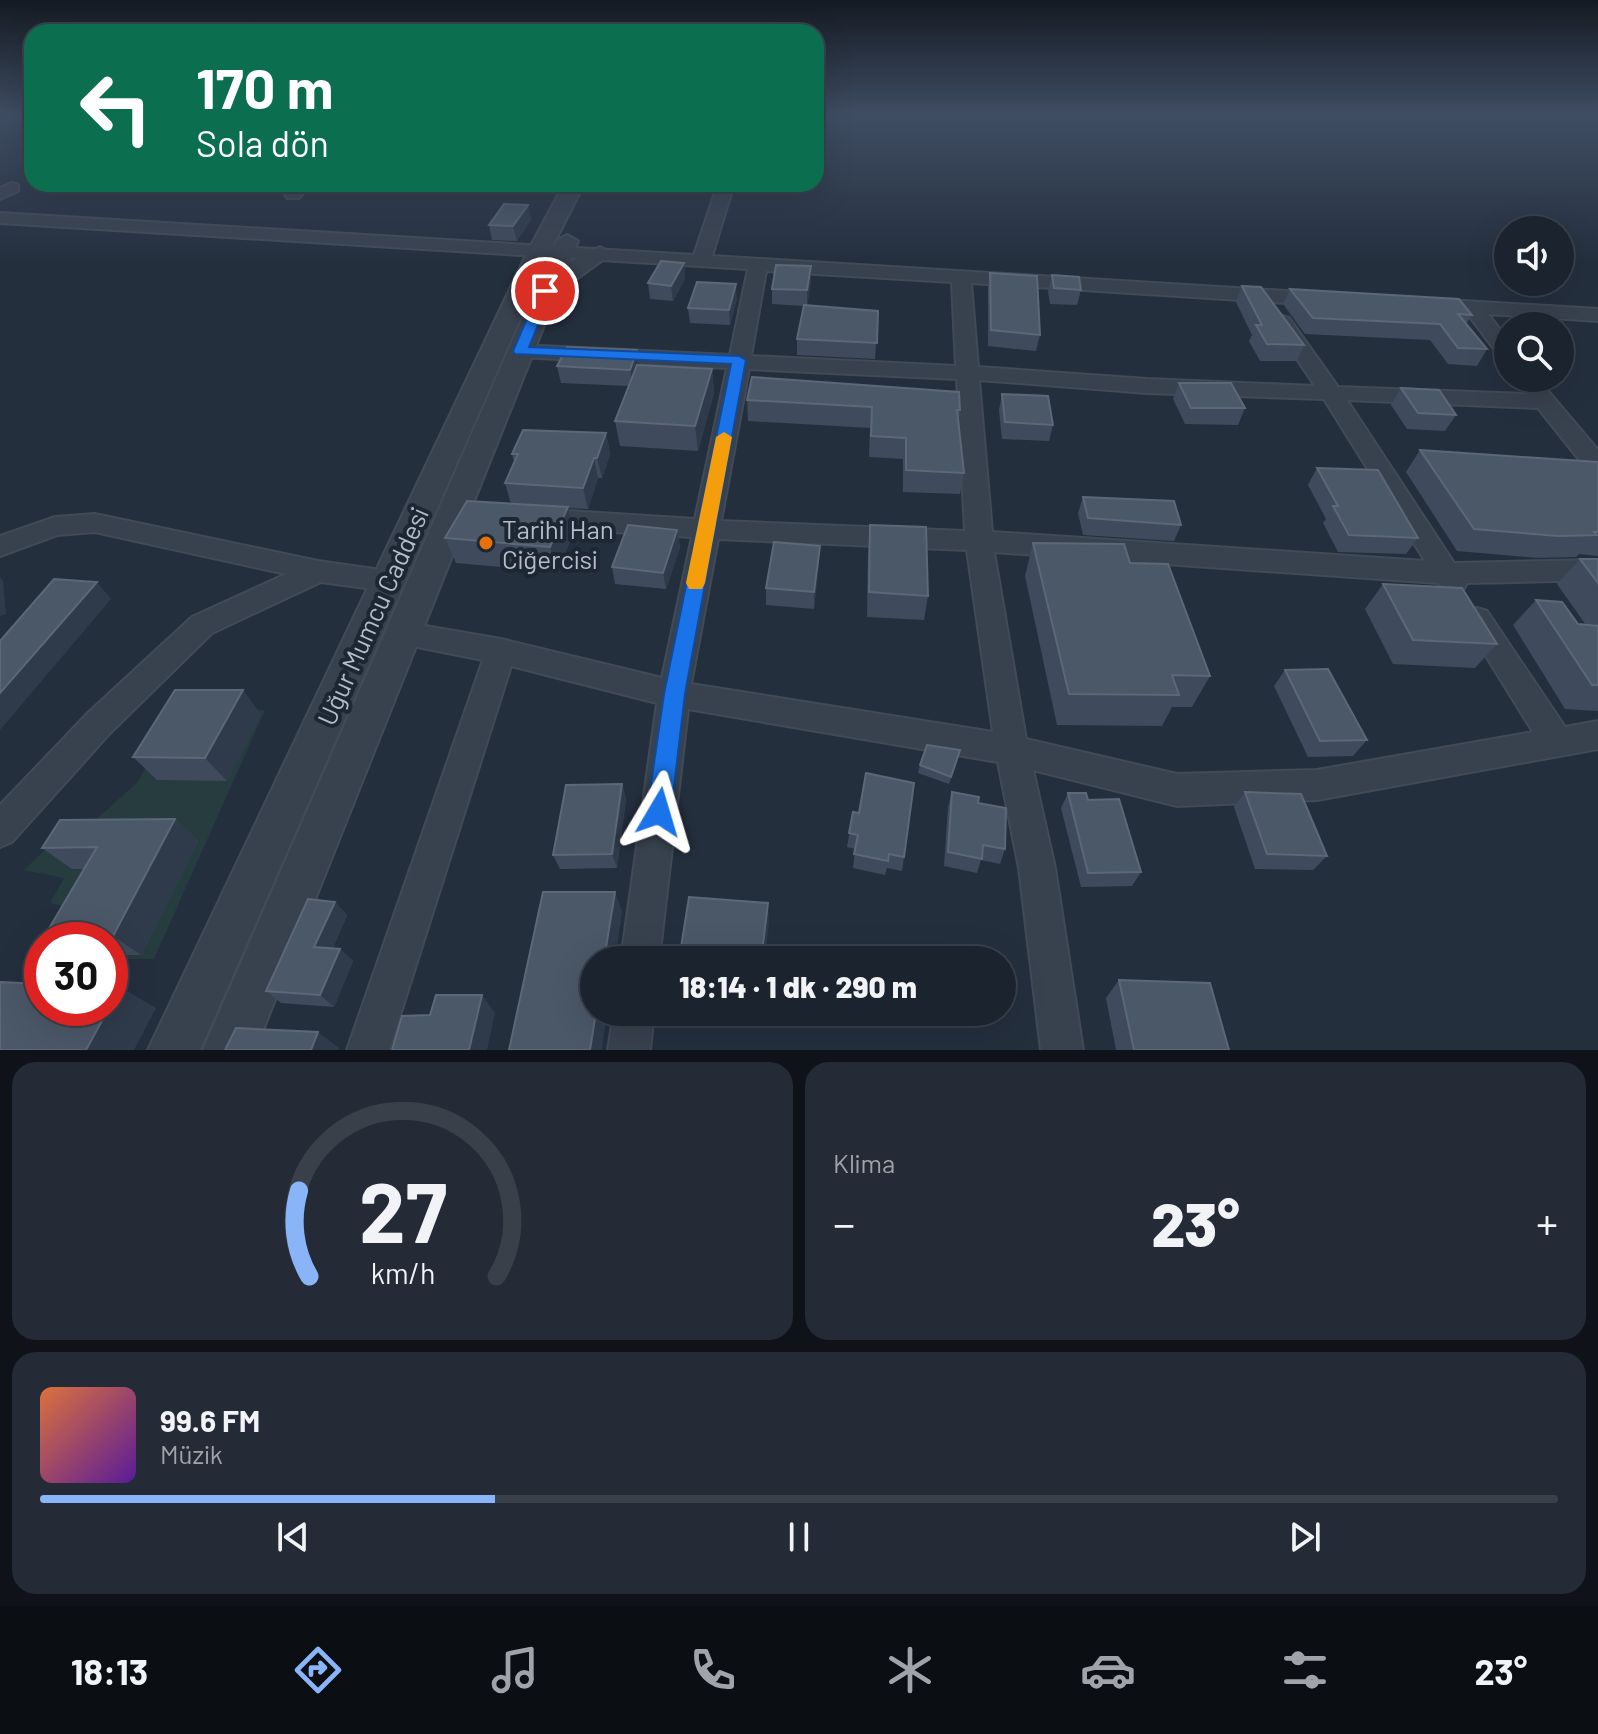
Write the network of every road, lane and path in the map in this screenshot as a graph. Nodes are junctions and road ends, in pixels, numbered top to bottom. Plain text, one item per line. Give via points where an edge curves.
1 (571, 192) edge
2 (590, 192) edge
3 (723, 192) edge
4 (0, 218) edge
5 (551, 250) junction
6 (600, 254) junction
7 (701, 263) junction
8 (758, 266) junction
9 (961, 278) junction
10 (545, 291) junction
11 (1263, 296) junction
12 (1338, 300) edge
13 (1413, 305) edge
14 (1473, 308) junction
15 (1598, 315) edge
16 (1494, 336) edge
17 (520, 351) junction
18 (739, 360) junction
19 (966, 373) junction
20 (1537, 392) edge
21 (1334, 393) junction
22 (1544, 401) junction
23 (1598, 466) edge
24 (516, 516) edge
25 (706, 529) junction
26 (979, 541) junction
27 (0, 546) edge
28 (1598, 570) edge
29 (318, 571) junction
30 (1446, 573) junction
31 (424, 580) junction
32 (388, 581) junction
33 (365, 631) junction
34 (402, 634) junction
35 (501, 651) junction
36 (674, 694) junction
37 (1598, 735) edge
38 (1556, 740) junction
39 (1012, 750) junction
40 (0, 830) edge
41 (642, 946) edge
42 (632, 1026) edge
43 (174, 1050) edge
44 (229, 1050) edge
45 (368, 1050) edge
46 (629, 1050) edge
47 (1062, 1050) edge

1 - 5 street, Uğur Mumcu Caddesi
2 - 5 street, Uğur Mumcu Caddesi
3 - 7 street
4 - 5 street
5 - 6 street
5 - 10 street, Uğur Mumcu Caddesi
5 - 32 street, Uğur Mumcu Caddesi
6 - 7 street
6 - 10 street
7 - 8 street
8 - 9 street
8 - 18 street
9 - 11 street
9 - 19 street
10 - 17 street, Uğur Mumcu Caddesi
11 - 12 street
11 - 21 street
13 - 14 street
14 - 15 street
14 - 16 street
17 - 18 street
17 - 31 street, Uğur Mumcu Caddesi via 469,513
18 - 19 street
18 - 25 street
19 - 21 street
19 - 26 street
20 - 22 street
21 - 22 street
21 - 30 street
22 - 23 street
24 - 25 street
25 - 26 street
25 - 36 street
26 - 30 street
26 - 39 street
27 - 29 street via 55,526 95,523
28 - 30 street
29 - 32 street
29 - 40 street via 202,625 99,723
30 - 38 street
31 - 32 street
31 - 34 street, Uğur Mumcu Caddesi
32 - 33 street, Uğur Mumcu Caddesi
33 - 34 street
33 - 43 street, Uğur Mumcu Caddesi
34 - 35 street
34 - 44 street, Uğur Mumcu Caddesi
35 - 36 street
35 - 45 street
36 - 39 street
36 - 41 street
37 - 38 street
38 - 39 street via 1332,783 1237,789 1177,790
39 - 47 street via 1037,868
42 - 46 street

